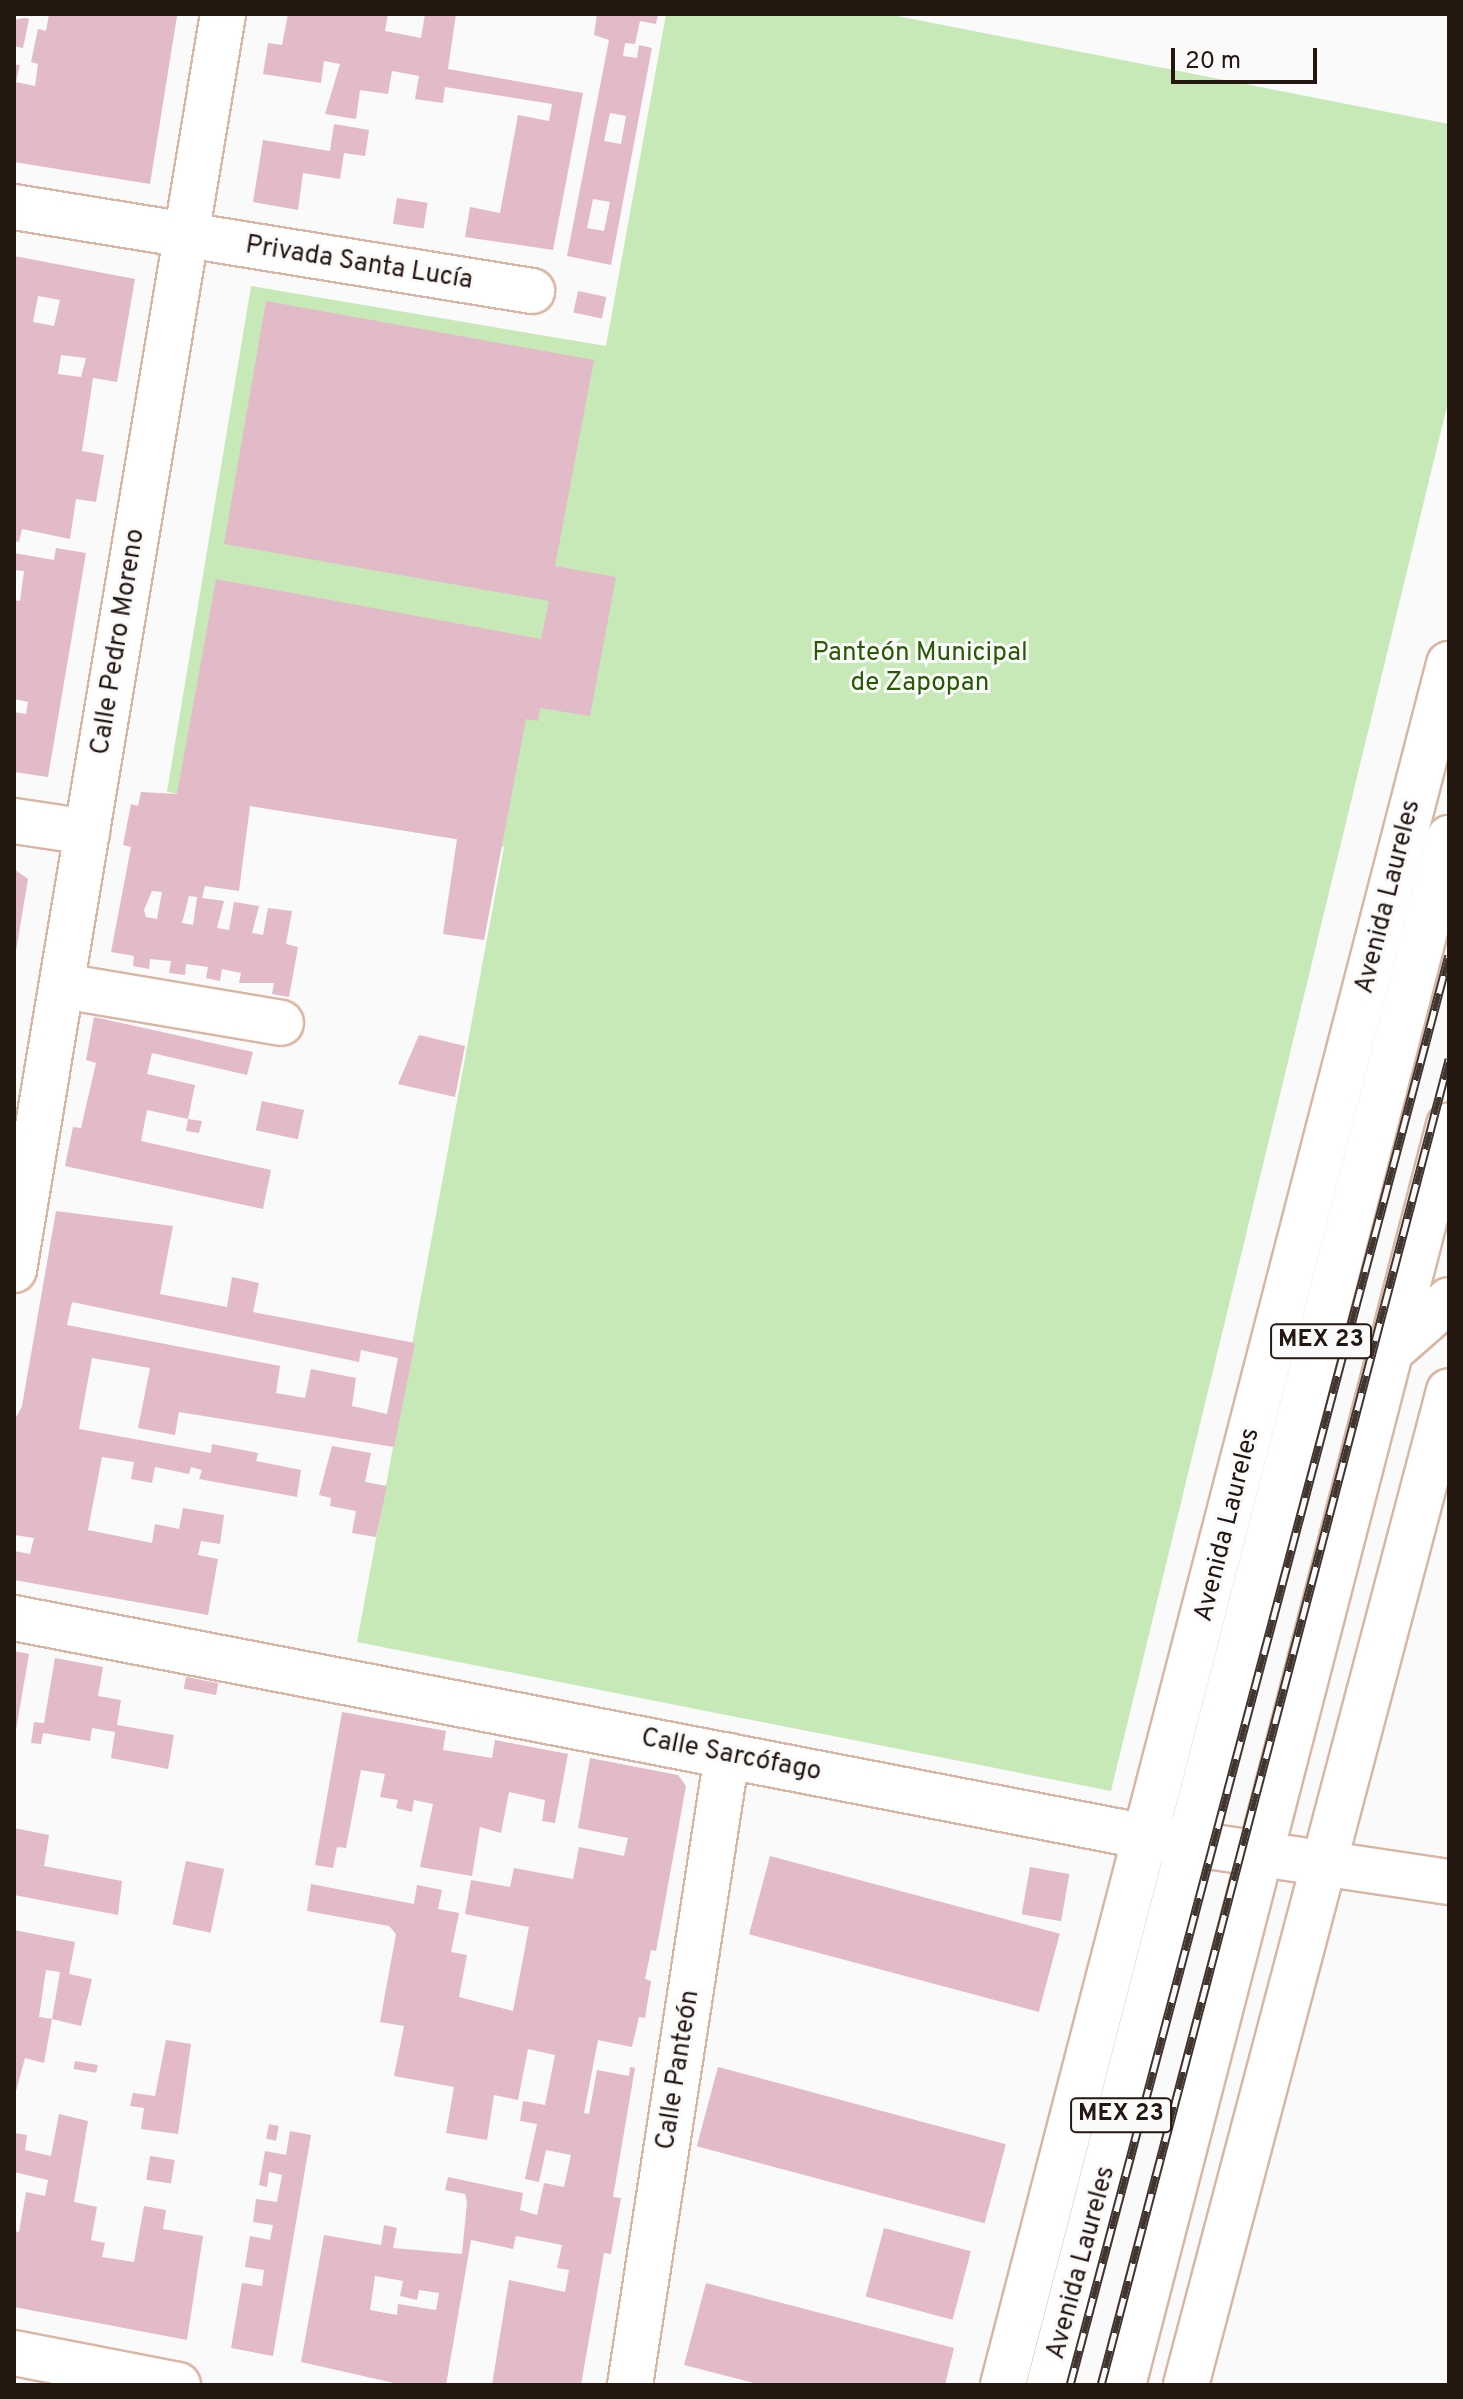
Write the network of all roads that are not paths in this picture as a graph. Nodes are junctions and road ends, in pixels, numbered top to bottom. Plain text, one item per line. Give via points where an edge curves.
1 (223, 14) edge
2 (14, 207) edge
3 (186, 237) junction
4 (532, 291) dead end
5 (1449, 664) edge
6 (14, 821) edge
7 (87, 832) junction
8 (1449, 838) edge
9 (63, 986) junction
10 (281, 1023) dead end
11 (1449, 1125) edge
12 (14, 1270) edge
13 (1449, 1300) edge
14 (1391, 1351) junction
15 (1449, 1391) edge
16 (1438, 1477) edge
17 (14, 1618) edge
18 (727, 1755) junction
19 (1147, 1837) junction
20 (1193, 1844) junction
21 (1261, 1857) junction
22 (1326, 1866) junction
23 (1449, 1882) edge
24 (14, 2353) edge
25 (178, 2385) edge
26 (630, 2385) edge
27 (1003, 2385) edge
28 (1049, 2385) edge
29 (1123, 2385) edge
30 (1186, 2385) edge

1 - 3 main road, Calle Pedro Moreno
2 - 3 main road, Privada Santa Lucía
3 - 4 main road, Privada Santa Lucía
3 - 7 main road, Calle Pedro Moreno
5 - 19 main road, Avenida Laureles
6 - 7 main road
7 - 9 main road, Calle Pedro Moreno
8 - 20 main road, Avenida Laureles / MEX 23
9 - 10 main road
9 - 12 main road, Calle Pedro Moreno
11 - 14 main road, MEX 23
13 - 14 main road
14 - 21 main road, MEX 23
15 - 16 main road
16 - 22 main road
17 - 18 main road, Calle Sarcófago
18 - 19 main road, Calle Sarcófago
18 - 26 main road, Calle Panteón
19 - 20 main road, Calle Sarcófago
19 - 27 main road, Avenida Laureles
20 - 21 main road, Calle Sarcófago
20 - 28 main road, Avenida Laureles / MEX 23
21 - 22 main road, Calle Sarcófago
21 - 29 main road, MEX 23
22 - 23 main road, Calle Sarcófago
22 - 30 main road
24 - 25 main road

